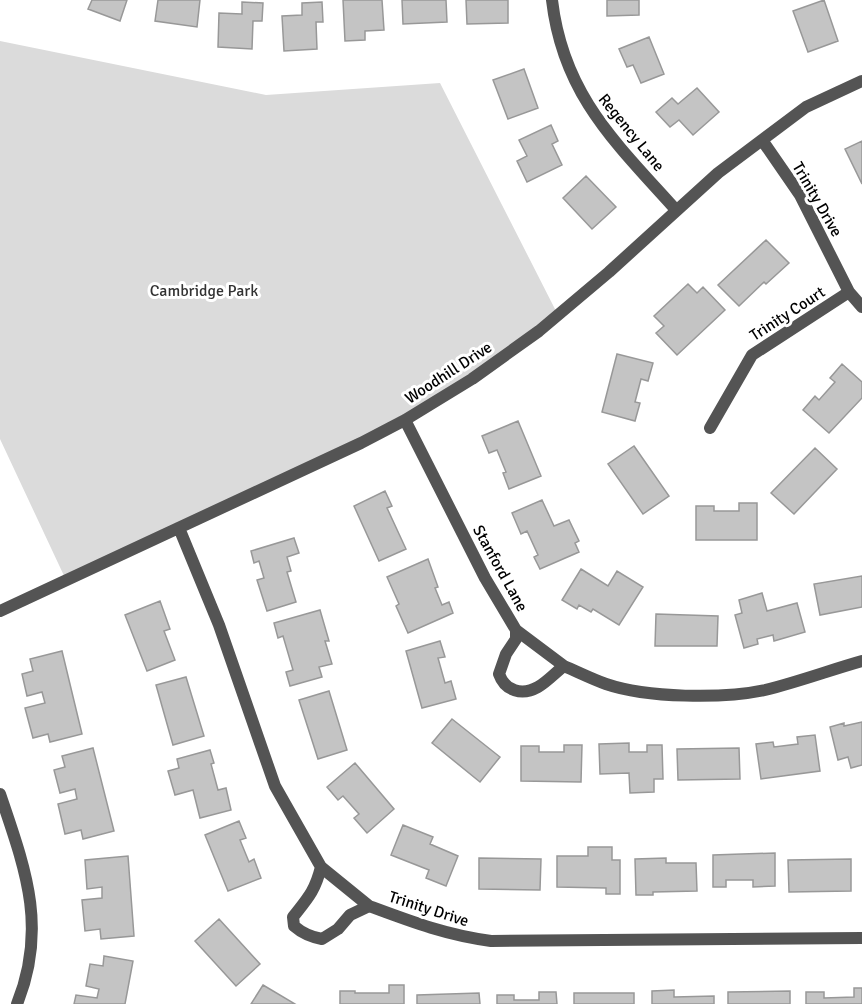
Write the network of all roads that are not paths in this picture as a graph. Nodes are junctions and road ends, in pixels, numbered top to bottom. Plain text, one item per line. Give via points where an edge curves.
1 (552, 0) edge
2 (862, 81) edge
3 (762, 140) junction
4 (676, 210) junction
5 (849, 292) junction
6 (862, 307) edge
7 (405, 420) junction
8 (710, 428) dead end
9 (179, 528) junction
10 (0, 611) edge
11 (516, 630) junction
12 (862, 661) edge
13 (564, 666) junction
14 (0, 794) edge
15 (321, 867) junction
16 (369, 906) junction
17 (862, 938) edge
18 (17, 1004) edge

1 - 4 street, Regency Lane via 562,50 583,97 614,141
2 - 3 street, Woodhill Drive via 806,107
3 - 4 street, Woodhill Drive
3 - 5 street, Trinity Drive via 813,216
4 - 7 street, Woodhill Drive via 539,331
5 - 6 street, Trinity Drive
5 - 8 street, Trinity Court via 752,355
7 - 9 street, Woodhill Drive
7 - 11 street, Stanford Lane via 485,578
9 - 10 street, Woodhill Drive
9 - 15 street via 219,625 275,786
11 - 13 street
11 - 13 street, Stanford Lane via 516,639 499,674 503,684 525,691 538,687
12 - 13 street via 766,689 731,694 639,692
14 - 18 street via 31,898 33,940 26,982
15 - 16 street
15 - 16 street, Trinity Drive via 316,886 293,917 294,926 300,931 322,939 350,915
16 - 17 street, Trinity Drive via 458,937 491,941

